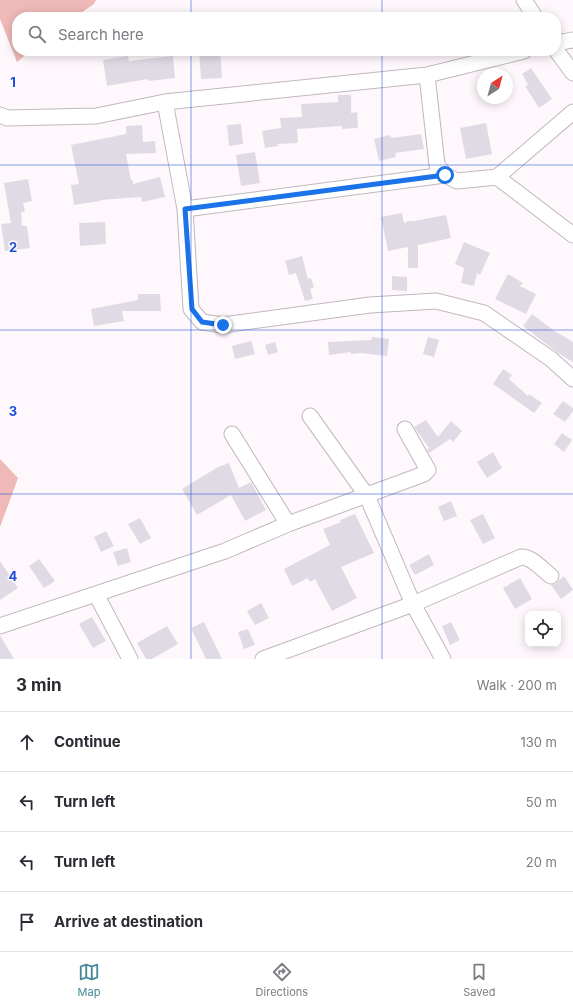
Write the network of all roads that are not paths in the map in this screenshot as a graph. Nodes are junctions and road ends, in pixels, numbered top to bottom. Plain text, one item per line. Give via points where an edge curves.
1 (524, 0) edge
2 (532, 12) edge
3 (573, 40) edge
4 (561, 42) edge
5 (504, 56) edge
6 (560, 56) edge
7 (573, 74) edge
8 (427, 75) junction
9 (165, 102) junction
10 (573, 112) edge
11 (0, 115) edge
12 (445, 175) junction
13 (497, 177) junction
14 (185, 209) junction
15 (573, 235) edge
16 (573, 378) edge
17 (310, 416) dead end
18 (405, 428) dead end
19 (232, 434) dead end
20 (367, 496) junction
21 (288, 524) junction
22 (551, 576) dead end
23 (96, 594) junction
24 (413, 604) junction
25 (0, 626) edge
26 (130, 659) edge
27 (263, 659) edge
28 (443, 659) edge

1 - 2 street
3 - 4 street
5 - 8 street
6 - 7 street
8 - 9 street
8 - 12 street via 438,165
9 - 11 street via 96,116 7,118
9 - 14 street
10 - 13 street
12 - 13 street via 457,181
12 - 14 street
13 - 15 street
14 - 16 street via 192,309 202,322 223,325 370,305 436,301 484,313
17 - 20 street
18 - 20 street via 428,470 424,474
19 - 21 street
20 - 21 street
20 - 24 street
21 - 23 street via 225,551
22 - 24 street via 530,559 521,556
23 - 25 street
23 - 26 street
24 - 27 street
24 - 28 street

